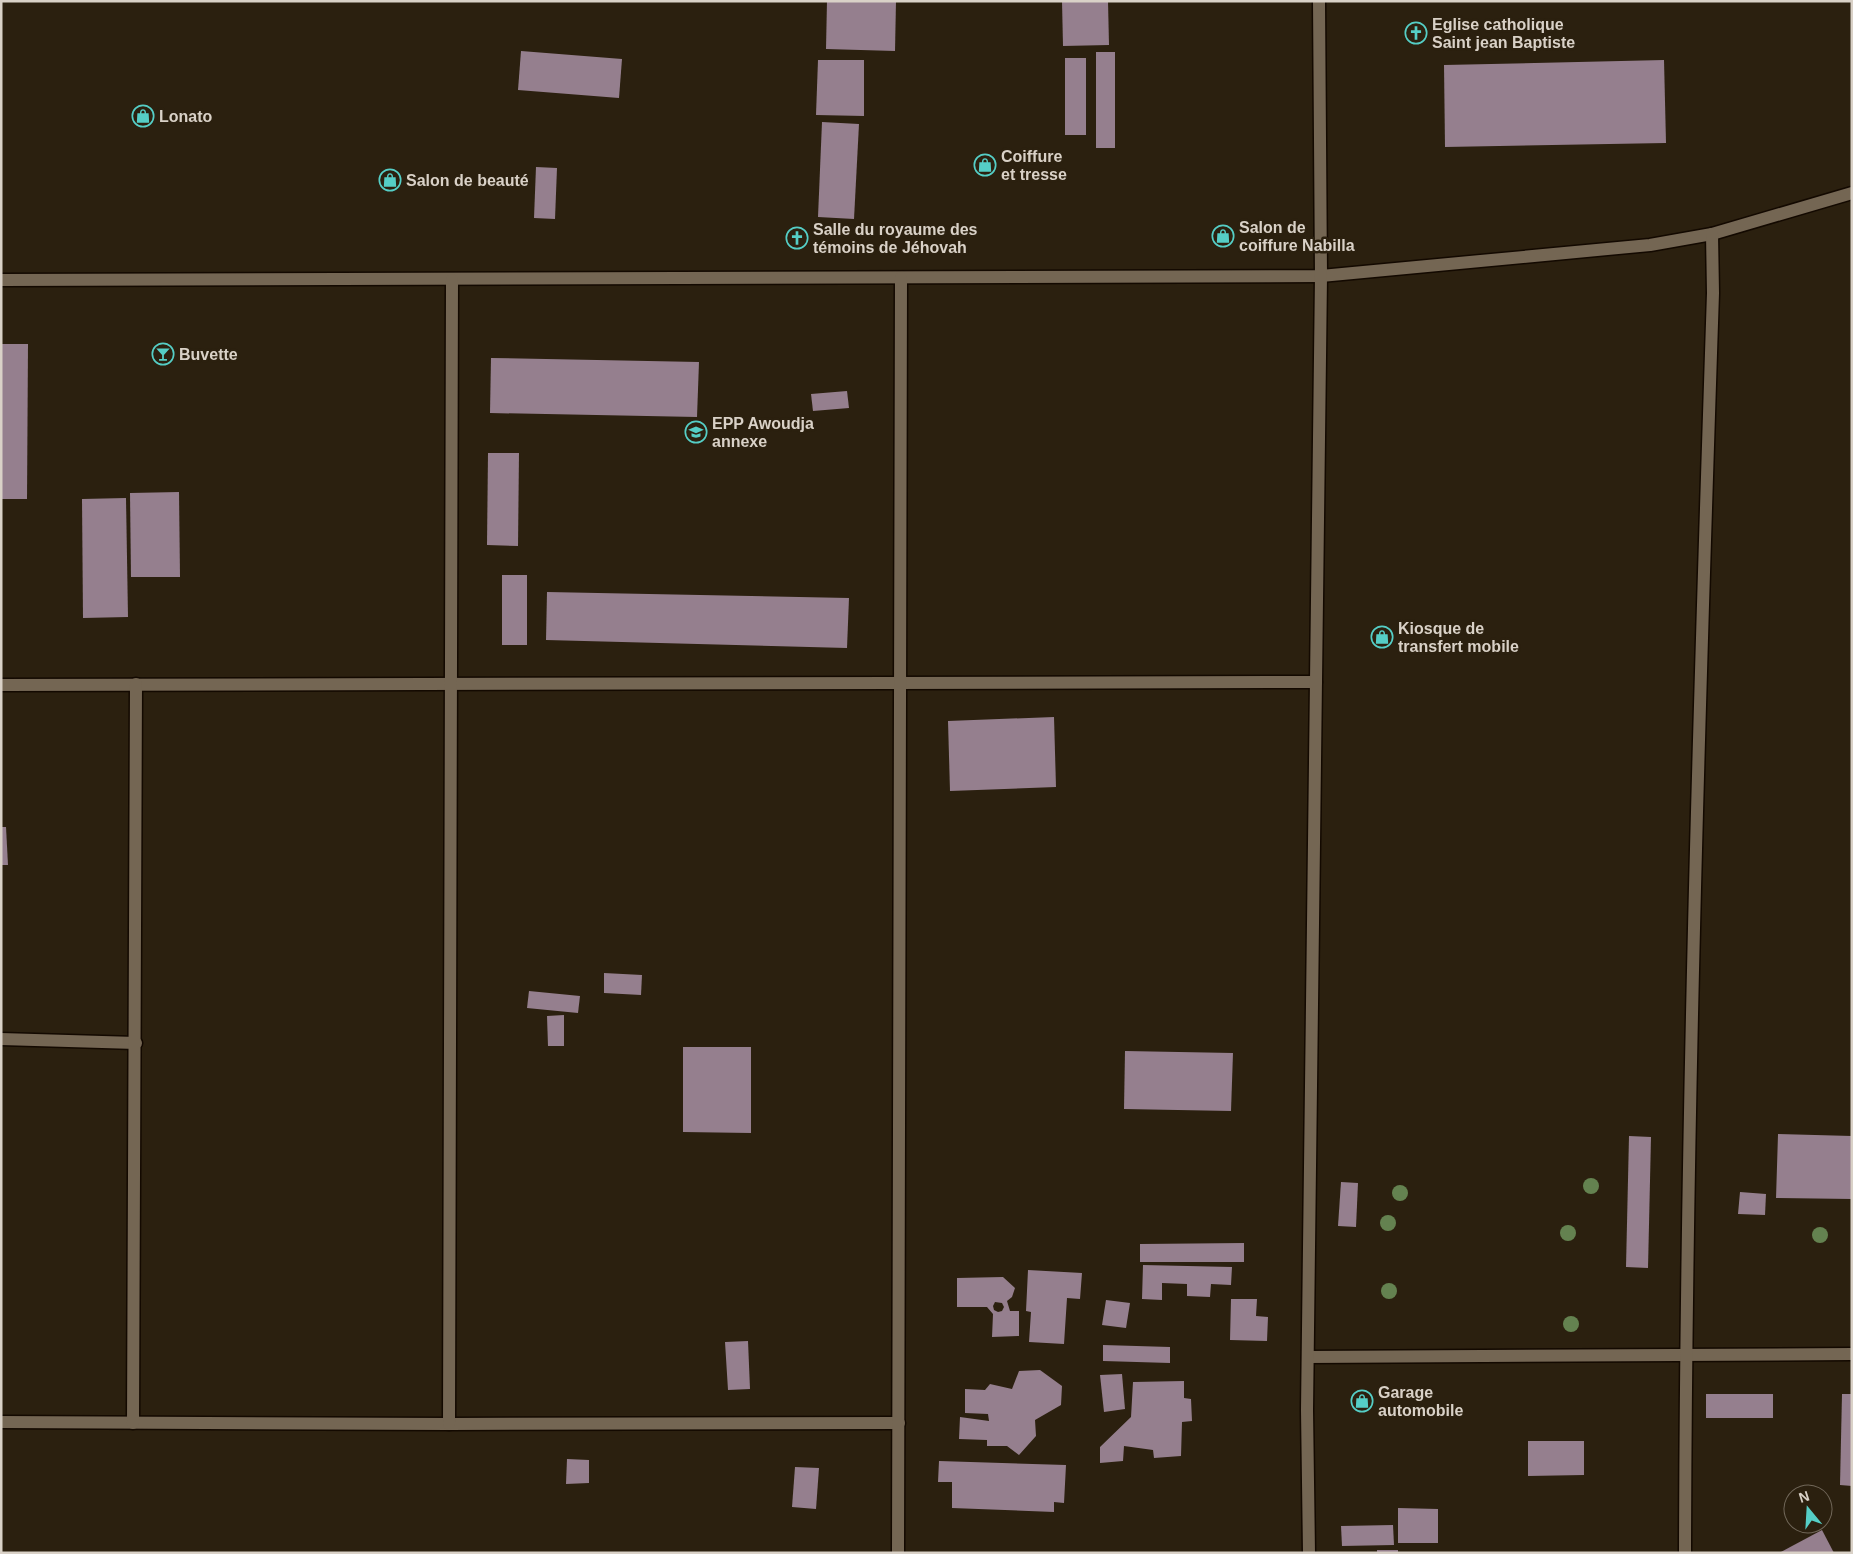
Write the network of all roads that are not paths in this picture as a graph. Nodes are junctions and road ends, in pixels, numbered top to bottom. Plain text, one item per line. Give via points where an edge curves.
1 (1319, 1) edge
2 (1851, 196) edge
3 (1712, 234) junction
4 (1320, 276) junction
5 (901, 278) junction
6 (1, 280) edge
7 (452, 280) junction
8 (1316, 682) junction
9 (901, 683) junction
10 (136, 684) junction
11 (451, 684) junction
12 (1, 685) edge
13 (1, 1039) edge
14 (136, 1043) junction
15 (1852, 1354) edge
16 (1685, 1356) junction
17 (1308, 1358) junction
18 (1, 1422) edge
19 (133, 1423) junction
20 (899, 1423) junction
21 (450, 1424) junction
22 (898, 1553) edge
23 (1309, 1553) edge
24 (1685, 1553) edge

1 - 4 street
2 - 3 street
3 - 4 street via 1650,245
3 - 16 street
4 - 5 street
4 - 8 street
5 - 7 street
5 - 9 street
6 - 7 street
7 - 11 street
8 - 9 street
8 - 17 street
9 - 11 street
9 - 20 street
10 - 11 street
10 - 12 street
10 - 14 street
11 - 21 street
13 - 14 street
14 - 19 street
15 - 16 street
16 - 17 street
16 - 24 street
17 - 23 street
18 - 19 street
19 - 21 street
20 - 21 street
20 - 22 street

